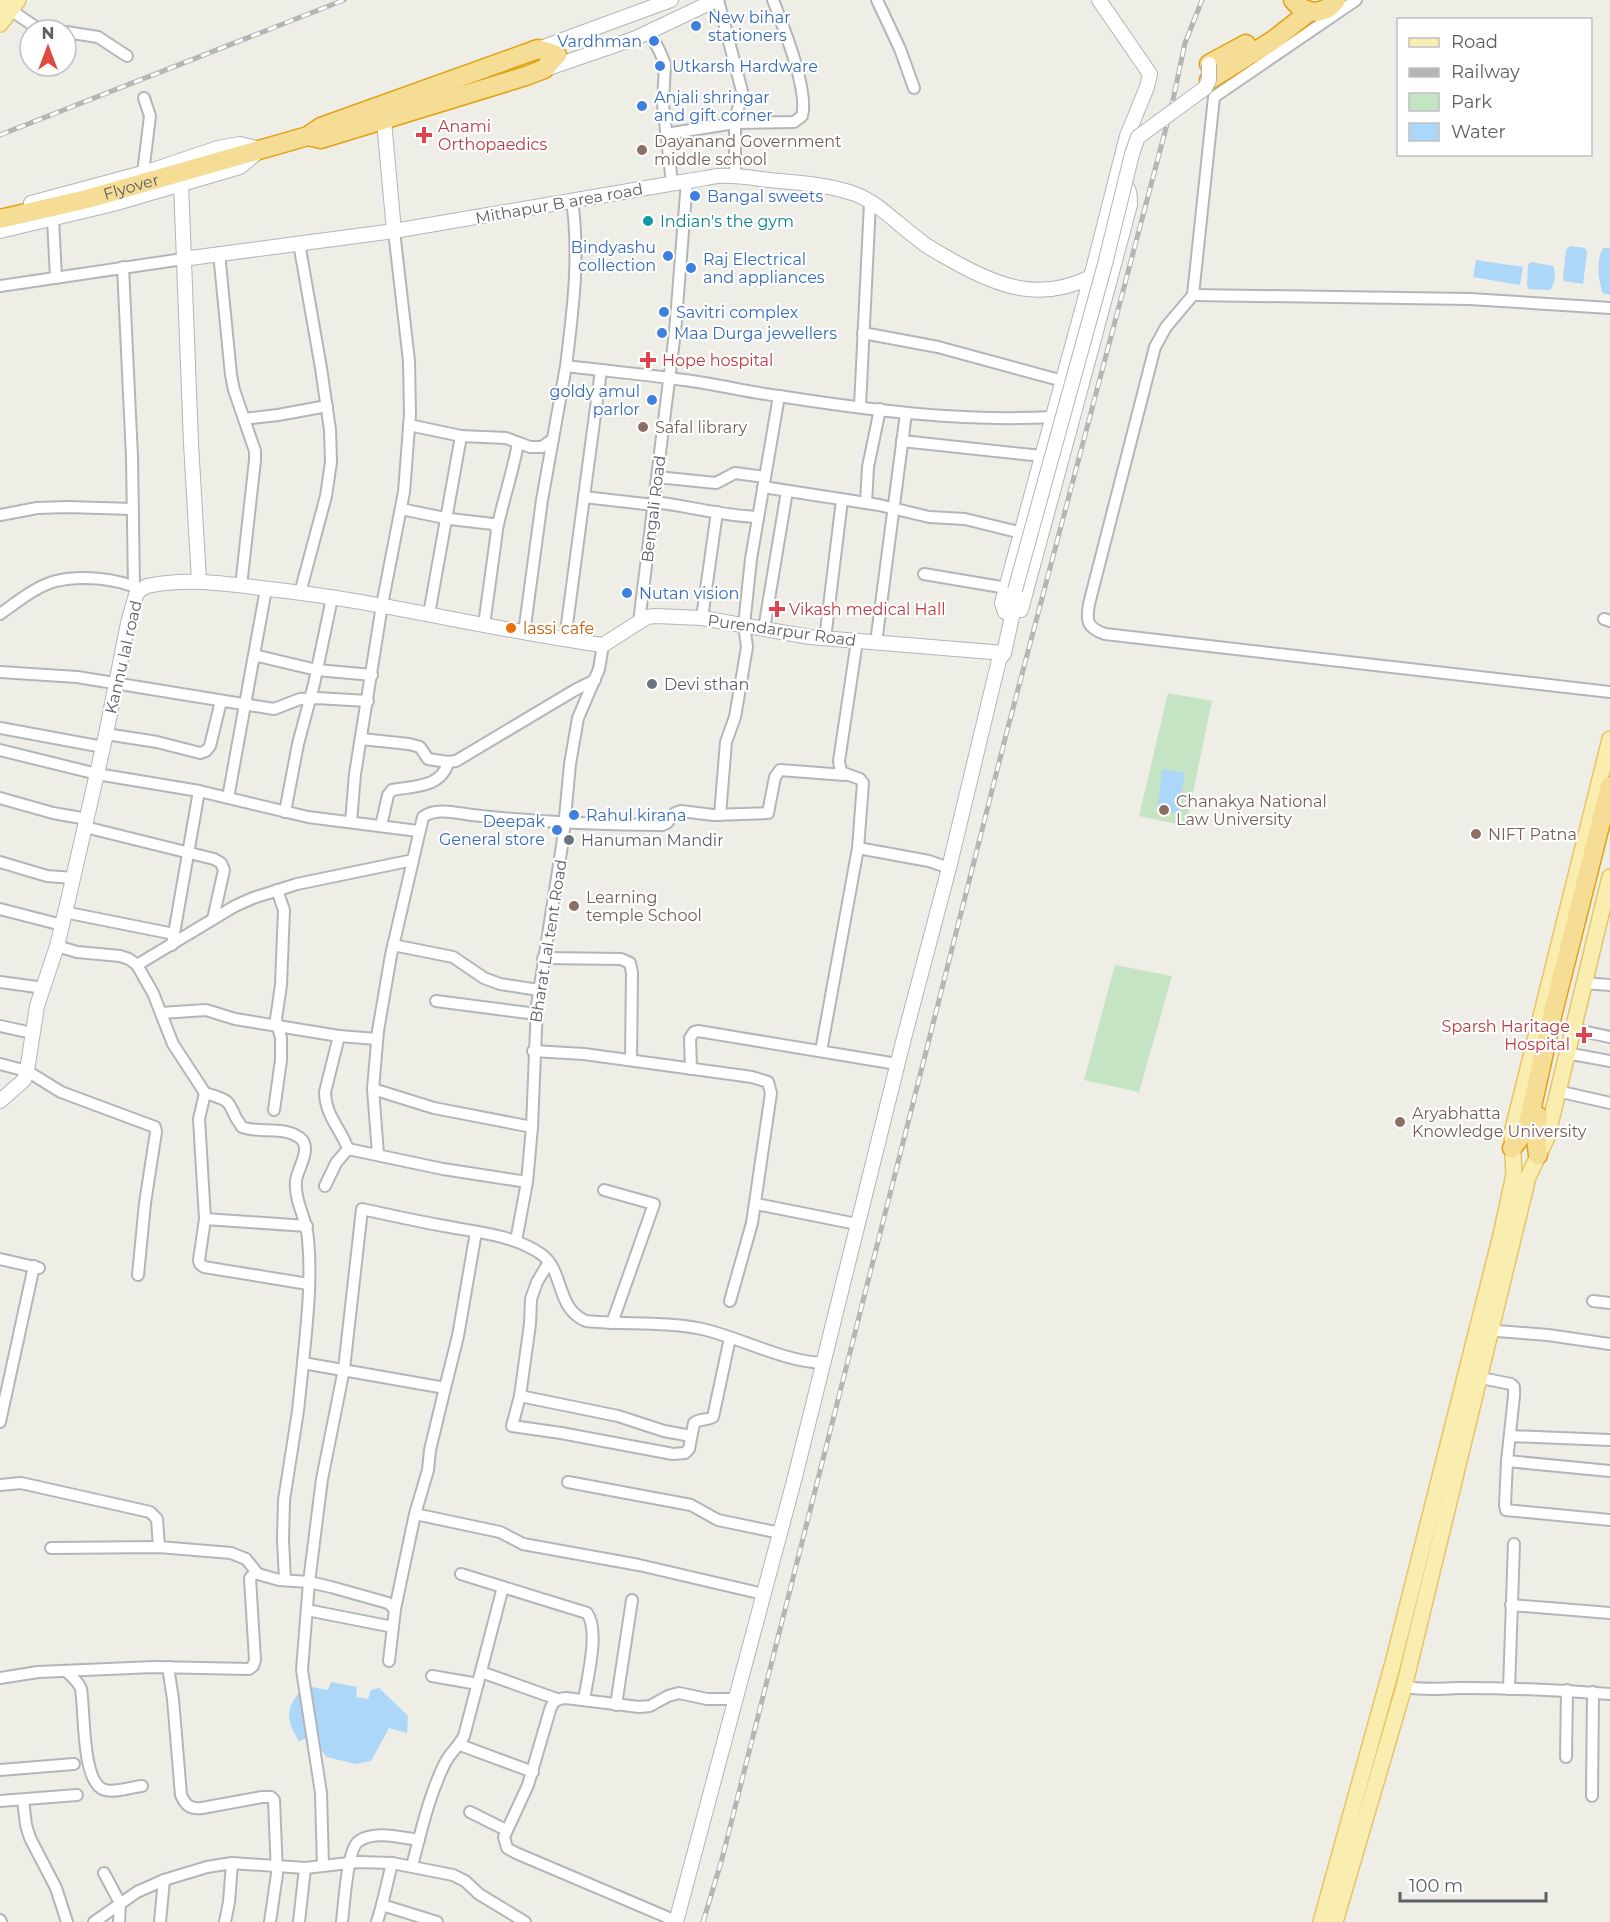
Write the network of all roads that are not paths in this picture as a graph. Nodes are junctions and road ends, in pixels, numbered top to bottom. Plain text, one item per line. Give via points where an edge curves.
1 (4, 0) edge
2 (24, 0) edge
3 (671, 0) edge
4 (717, 0) edge
5 (773, 0) edge
6 (877, 0) edge
7 (1100, 0) edge
8 (1336, 0) edge
9 (1356, 0) edge
10 (0, 5) edge
11 (1300, 6) edge
12 (16, 7) edge
13 (28, 18) edge
14 (0, 24) edge
15 (649, 32) junction
16 (0, 33) edge
17 (78, 34) edge
18 (538, 50) junction
19 (128, 56) dead end
20 (494, 65) junction
21 (544, 69) junction
22 (1209, 72) joint
23 (500, 84) junction
24 (914, 88) dead end
25 (144, 98) dead end
26 (384, 113) junction
27 (735, 123) junction
28 (666, 134) junction
29 (261, 149) junction
30 (143, 173) junction
31 (735, 177) junction
32 (1116, 179) junction
33 (687, 181) junction
34 (181, 183) junction
35 (672, 183) junction
36 (572, 200) junction
37 (870, 203) junction
38 (0, 212) edge
39 (0, 219) edge
40 (53, 219) junction
41 (0, 231) edge
42 (394, 231) junction
43 (299, 243) junction
44 (219, 254) junction
45 (183, 259) junction
46 (123, 267) junction
47 (1091, 277) junction
48 (56, 278) junction
49 (0, 286) edge
50 (1193, 296) junction
51 (1610, 308) edge
52 (863, 333) junction
53 (566, 366) junction
54 (601, 370) junction
55 (668, 378) junction
56 (1064, 381) junction
57 (779, 396) junction
58 (327, 406) junction
59 (860, 406) junction
60 (880, 409) junction
61 (906, 413) junction
62 (1052, 417) junction
63 (244, 419) junction
64 (409, 425) junction
65 (461, 436) junction
66 (553, 439) junction
67 (902, 441) junction
68 (518, 443) junction
69 (1042, 456) junction
70 (657, 477) junction
71 (764, 482) junction
72 (787, 491) junction
73 (584, 496) junction
74 (842, 500) junction
75 (654, 503) junction
76 (866, 503) junction
77 (892, 508) junction
78 (133, 509) junction
79 (401, 509) junction
80 (717, 512) junction
81 (0, 515) edge
82 (758, 517) junction
83 (447, 518) junction
84 (497, 529) junction
85 (1022, 532) junction
86 (924, 574) dead end
87 (199, 581) junction
88 (241, 586) junction
89 (137, 588) junction
90 (266, 588) junction
91 (1011, 589) junction
92 (300, 593) junction
93 (332, 598) junction
94 (382, 605) junction
95 (1008, 608) junction
96 (429, 614) junction
97 (0, 615) edge
98 (702, 618) junction
99 (639, 622) junction
100 (484, 625) junction
101 (744, 625) junction
102 (1010, 626) junction
103 (764, 629) junction
104 (524, 633) junction
105 (565, 639) junction
106 (825, 639) junction
107 (857, 641) junction
108 (876, 643) junction
109 (603, 645) junction
110 (254, 655) junction
111 (1000, 655) junction
112 (317, 670) junction
113 (0, 672) edge
114 (372, 675) junction
115 (595, 680) junction
116 (116, 685) junction
117 (1610, 692) edge
118 (310, 698) junction
119 (221, 701) junction
120 (368, 701) junction
121 (246, 705) junction
122 (0, 728) edge
123 (362, 739) junction
124 (1610, 739) edge
125 (105, 740) junction
126 (0, 750) edge
127 (448, 762) junction
128 (97, 774) junction
129 (845, 775) junction
130 (1610, 786) edge
131 (199, 791) junction
132 (0, 798) edge
133 (228, 798) junction
134 (285, 812) junction
135 (720, 815) junction
136 (351, 822) junction
137 (564, 822) junction
138 (86, 823) junction
139 (381, 826) junction
140 (1610, 826) edge
141 (418, 831) junction
142 (858, 848) junction
143 (188, 853) junction
144 (413, 860) junction
145 (0, 862) edge
146 (949, 868) junction
147 (1610, 877) edge
148 (73, 879) junction
149 (277, 890) junction
150 (0, 909) edge
151 (63, 919) junction
152 (213, 919) junction
153 (173, 939) junction
154 (393, 945) junction
155 (57, 946) junction
156 (543, 958) junction
157 (137, 965) junction
158 (0, 982) edge
159 (1583, 983) junction
160 (1610, 985) edge
161 (44, 988) junction
162 (539, 990) junction
163 (436, 1001) dead end
164 (161, 1013) junction
165 (536, 1014) junction
166 (0, 1026) edge
167 (279, 1026) junction
168 (1572, 1029) junction
169 (32, 1033) junction
170 (339, 1036) junction
171 (1610, 1036) edge
172 (377, 1039) junction
173 (534, 1051) junction
174 (821, 1051) junction
175 (1566, 1053) junction
176 (631, 1060) junction
177 (1610, 1062) edge
178 (0, 1064) edge
179 (897, 1064) junction
180 (691, 1069) junction
181 (27, 1071) junction
182 (373, 1089) junction
183 (1557, 1091) junction
184 (205, 1093) junction
185 (0, 1101) edge
186 (1610, 1103) edge
187 (274, 1110) dead end
188 (532, 1126) junction
189 (1531, 1130) junction
190 (1512, 1148) junction
191 (348, 1149) junction
192 (378, 1154) junction
193 (1538, 1155) junction
194 (1521, 1176) junction
195 (527, 1182) junction
196 (325, 1186) dead end
197 (604, 1190) dead end
198 (756, 1204) junction
199 (205, 1219) junction
200 (857, 1224) junction
201 (307, 1226) junction
202 (476, 1232) junction
203 (516, 1241) junction
204 (0, 1258) edge
205 (549, 1262) junction
206 (138, 1275) dead end
207 (308, 1284) junction
208 (730, 1301) dead end
209 (1593, 1301) dead end
210 (1610, 1303) edge
211 (612, 1323) junction
212 (1485, 1331) junction
213 (730, 1338) junction
214 (1610, 1344) edge
215 (303, 1363) junction
216 (823, 1363) junction
217 (344, 1369) junction
218 (1481, 1378) junction
219 (445, 1388) junction
220 (519, 1396) junction
221 (0, 1421) edge
222 (691, 1436) junction
223 (1510, 1436) junction
224 (1610, 1440) edge
225 (1507, 1461) junction
226 (1610, 1471) edge
227 (568, 1482) dead end
228 (1447, 1482) junction
229 (0, 1485) edge
230 (415, 1514) junction
231 (1610, 1520) edge
232 (780, 1533) junction
233 (1514, 1544) dead end
234 (159, 1546) junction
235 (51, 1548) dead end
236 (258, 1574) junction
237 (461, 1574) dead end
238 (285, 1580) junction
239 (309, 1582) junction
240 (503, 1587) junction
241 (763, 1594) junction
242 (632, 1600) dead end
243 (1511, 1605) junction
244 (395, 1609) junction
245 (307, 1610) junction
246 (1610, 1613) edge
247 (393, 1627) junction
248 (1398, 1642) junction
249 (1415, 1646) junction
250 (389, 1661) dead end
251 (168, 1667) junction
252 (66, 1671) junction
253 (481, 1672) junction
254 (432, 1676) dead end
255 (0, 1678) edge
256 (478, 1684) junction
257 (1404, 1687) junction
258 (1509, 1689) junction
259 (1567, 1690) junction
260 (1593, 1692) junction
261 (1610, 1694) edge
262 (557, 1699) junction
263 (735, 1699) junction
264 (584, 1700) junction
265 (616, 1705) junction
266 (460, 1745) junction
267 (1566, 1757) dead end
268 (74, 1764) dead end
269 (0, 1770) edge
270 (533, 1772) junction
271 (142, 1786) dead end
272 (76, 1795) dead end
273 (1592, 1796) dead end
274 (23, 1800) junction
275 (0, 1801) edge
276 (470, 1812) dead end
277 (506, 1830) junction
278 (419, 1840) junction
279 (232, 1863) junction
280 (350, 1863) junction
281 (392, 1863) junction
282 (277, 1866) junction
283 (323, 1866) junction
284 (412, 1866) junction
285 (305, 1868) junction
286 (104, 1873) dead end
287 (164, 1880) junction
288 (120, 1903) junction
289 (382, 1905) junction
290 (67, 1922) edge
291 (94, 1922) edge
292 (119, 1922) edge
293 (159, 1922) edge
294 (225, 1922) edge
295 (270, 1922) edge
296 (298, 1922) edge
297 (342, 1922) edge
298 (377, 1922) edge
299 (437, 1922) edge
300 (525, 1922) edge
301 (676, 1922) edge
302 (1321, 1922) edge
303 (1335, 1922) edge

1 - 10 main road
2 - 12 street
3 - 18 street
4 - 15 street
4 - 27 street via 741,83
5 - 27 street via 802,94 802,116 794,122
6 - 24 street
7 - 32 street via 1150,74 1127,135
8 - 11 highway via 1321,12
9 - 50 street via 1214,97
11 - 22 highway
12 - 13 street
12 - 14 main road
12 - 16 street
15 - 21 street
15 - 28 street via 665,64
17 - 19 street via 98,37
18 - 20 highway
18 - 21 highway via 557,55
20 - 23 highway
20 - 26 highway
21 - 23 highway
22 - 91 street, bridge via 1205,88 1138,137
23 - 26 highway
25 - 30 street via 150,116
26 - 29 highway, Flyover via 321,126 308,136
26 - 42 street
27 - 28 street
27 - 31 street
28 - 35 street
29 - 30 street via 240,144 218,148
29 - 34 street via 240,167
29 - 39 highway, Flyover via 87,199
30 - 38 street
31 - 33 street, Mithapur B area road
31 - 37 street, Mithapur B area road via 822,186
32 - 47 street
32 - 102 street via 1127,185 1130,205 1021,609
33 - 35 street, Mithapur B area road
33 - 55 street, Bengali Road
34 - 40 street
34 - 45 street
35 - 36 street, Mithapur B area road
36 - 42 street, Mithapur B area road
36 - 53 street via 576,226 575,291
37 - 47 street, Mithapur B area road via 920,241 998,284 1053,289
37 - 52 street
40 - 41 street
40 - 48 street
42 - 43 street, Mithapur B area road
42 - 64 street via 409,354
43 - 44 street, Mithapur B area road
43 - 58 street
44 - 45 street, Mithapur B area road
44 - 63 street via 231,375
45 - 46 street, Mithapur B area road
45 - 87 street
46 - 48 street, Mithapur B area road
46 - 78 street
47 - 56 street
48 - 49 street, Mithapur B area road
50 - 51 street via 1470,299
50 - 117 street via 1155,347 1089,604 1089,625 1095,631
52 - 56 street via 938,346
52 - 59 street
53 - 54 street
53 - 66 street
54 - 55 street
54 - 73 street
55 - 57 street
55 - 70 street, Bengali Road
56 - 62 street
57 - 59 street
57 - 71 street
58 - 63 street
58 - 92 street via 329,485
59 - 60 street
60 - 61 street
60 - 76 street via 868,466
61 - 62 street via 963,418
61 - 67 street
62 - 69 street
63 - 88 street via 255,460
64 - 65 street
64 - 79 street
65 - 68 street via 499,437
65 - 83 street
66 - 68 street via 542,447
66 - 104 street
67 - 69 street
67 - 77 street
68 - 84 street
69 - 85 street
70 - 71 street via 710,483 735,473
70 - 75 street, Bengali Road
71 - 72 street
71 - 82 street
72 - 74 street
72 - 103 street
73 - 75 street
73 - 105 street
74 - 76 street
74 - 106 street
75 - 80 street
75 - 99 street, Bengali Road
76 - 77 street
77 - 85 street
77 - 108 street
78 - 81 street via 37,508
78 - 89 street
79 - 83 street
79 - 94 street
80 - 82 street
80 - 98 street
82 - 101 street
83 - 84 street via 486,522
83 - 96 street
84 - 100 street
85 - 91 street
86 - 91 street
87 - 88 street, Kannu lal road
87 - 89 street, Kannu lal road
88 - 90 street, Kannu lal road
89 - 97 street via 109,579 56,581
89 - 116 street, Kannu lal road
90 - 92 street, Kannu lal road
90 - 110 street
91 - 95 street via 1016,598
92 - 93 street, Kannu lal road
93 - 94 street, Kannu lal road
93 - 112 street
94 - 96 street, Kannu lal road
94 - 114 street
95 - 102 street
95 - 111 street
96 - 100 street, Kannu lal road
98 - 99 street, Purendarpur Road via 656,616
98 - 101 street, Purendarpur Road
99 - 109 street, Purendarpur Road
100 - 104 street, Kannu lal road
101 - 103 street, Purendarpur Road
101 - 135 street via 747,647 735,717 726,742
102 - 111 street
103 - 106 street, Purendarpur Road
104 - 105 street, Kannu lal road
105 - 109 street, Kannu lal road
106 - 107 street, Purendarpur Road
107 - 108 street, Purendarpur Road
107 - 129 street via 839,761
108 - 111 street, Purendarpur Road
109 - 115 street, Bharat Lal tent Road
110 - 112 street
110 - 121 street
111 - 146 street
112 - 114 street
112 - 118 street
113 - 116 street via 77,677
114 - 120 street
115 - 127 street via 464,757
115 - 137 street, Bharat Lal tent Road via 576,728
116 - 119 street
116 - 125 street, Kannu lal road
118 - 120 street
118 - 121 street via 274,709
118 - 134 street
119 - 121 street
119 - 125 street via 206,751 200,753 157,742
120 - 123 street
121 - 133 street
122 - 125 street
123 - 127 street via 415,745 428,759
123 - 136 street
124 - 190 main road via 1512,1133
125 - 128 street, Kannu lal road
126 - 128 street
127 - 139 street via 441,777 430,783 392,790
128 - 131 street
128 - 138 street, Kannu lal road
129 - 135 street via 780,770 768,813
129 - 142 street via 862,783
130 - 189 highway via 1552,1012
131 - 133 street
131 - 143 street
132 - 138 street
133 - 134 street
134 - 136 street
135 - 137 street via 681,811 662,825
136 - 139 street
137 - 141 street via 430,812 423,817
137 - 156 street, Bharat Lal tent Road
138 - 143 street
138 - 148 street, Kannu lal road
139 - 141 street
140 - 189 highway
141 - 144 street
142 - 146 street
142 - 174 street
143 - 152 street via 214,859 224,870
143 - 153 street
144 - 149 street
144 - 154 street
145 - 148 street
146 - 179 street
147 - 159 main road
148 - 151 street, Kannu lal road
149 - 152 street via 245,901
149 - 167 street via 284,910 281,985 276,1009
150 - 151 street
151 - 153 street
151 - 155 street, Kannu lal road
152 - 153 street
153 - 157 street
154 - 162 street via 453,957 484,978
154 - 172 street
155 - 157 street via 120,956
155 - 161 street, Kannu lal road
156 - 162 street, Bharat Lal tent Road
156 - 176 street via 621,959 630,963
157 - 164 street
158 - 161 street
159 - 160 street
159 - 168 main road
161 - 169 street, Kannu lal road
162 - 165 street, Bharat Lal tent Road
163 - 165 street
164 - 167 street via 206,1010
164 - 184 street via 173,1044
165 - 173 street, Bharat Lal tent Road
166 - 169 street
167 - 170 street
167 - 187 street via 281,1060
168 - 171 street
168 - 175 main road
169 - 181 street, Kannu lal road
170 - 172 street
170 - 191 street via 325,1101
172 - 182 street
173 - 176 street
173 - 188 street, Bharat Lal tent Road
174 - 179 street
174 - 180 street via 694,1032 690,1038
175 - 177 street
175 - 183 main road
176 - 180 street
178 - 181 street
179 - 200 street
180 - 198 street via 752,1077 768,1082 771,1087
181 - 185 street via 24,1080
181 - 206 street via 61,1092 155,1127
182 - 188 street via 434,1108
182 - 192 street
183 - 186 street
183 - 193 main road via 1547,1137
184 - 199 street via 199,1119
184 - 201 street via 231,1104 242,1127 280,1131 300,1138 305,1151 296,1189
188 - 195 street, Bharat Lal tent Road
189 - 190 highway
189 - 193 highway
190 - 194 main road
191 - 192 street
191 - 196 street
192 - 195 street
193 - 194 main road
194 - 212 main road via 1502,1235
195 - 203 street, Bharat Lal tent Road
197 - 211 street via 654,1204
198 - 200 street
198 - 208 street
199 - 201 street
199 - 207 street via 199,1260 204,1268
200 - 216 street
201 - 207 street
202 - 203 street
202 - 217 street via 362,1209
202 - 219 street
203 - 205 street
204 - 221 street via 36,1267
205 - 211 street via 571,1312 586,1321
205 - 220 street via 531,1299
207 - 215 street
209 - 210 street
211 - 213 street via 674,1324
212 - 214 street
212 - 218 main road
212 - 228 main road
213 - 216 street
213 - 222 street via 713,1417 694,1423
215 - 217 street
215 - 238 street via 284,1500
216 - 232 street
217 - 219 street
217 - 239 street via 324,1464
218 - 223 street via 1514,1388
218 - 228 main road
219 - 230 street
220 - 222 street
220 - 222 street via 512,1426 679,1455 689,1449
223 - 224 street
223 - 225 street
225 - 226 street
225 - 231 street via 1506,1510
227 - 232 street via 691,1505 718,1520
228 - 248 main road
228 - 249 main road
229 - 234 street via 13,1482 150,1512 157,1519
230 - 241 street via 500,1532 523,1544 639,1565
230 - 244 street
232 - 241 street
233 - 243 street
234 - 235 street
234 - 236 street via 240,1555
236 - 238 street
236 - 251 street via 250,1578 249,1587 253,1666 249,1670
237 - 240 street
238 - 239 street
239 - 244 street via 388,1603
239 - 245 street
240 - 253 street
240 - 264 street via 587,1613 591,1618
241 - 263 street
242 - 265 street
243 - 246 street
243 - 258 street
244 - 247 street
245 - 247 street
245 - 283 street via 303,1677 321,1793
247 - 250 street
248 - 249 main road
248 - 302 main road
249 - 257 main road
251 - 252 street
251 - 282 street via 184,1801 193,1809 271,1797 275,1805
252 - 255 street
252 - 271 street via 81,1686 85,1738 94,1781 106,1790
253 - 256 street
253 - 262 street
254 - 256 street
256 - 266 street
257 - 258 street
257 - 303 main road
258 - 259 street
259 - 260 street
259 - 267 street
260 - 261 street
260 - 273 street
262 - 264 street
262 - 270 street via 550,1710
263 - 265 street via 713,1700 679,1693 650,1706
263 - 301 street
264 - 265 street
266 - 270 street
266 - 278 street via 445,1764
268 - 269 street
270 - 277 street
272 - 274 street
274 - 275 street
274 - 290 street via 30,1838 56,1888
276 - 277 street
277 - 301 street via 504,1843 516,1853
278 - 280 street via 366,1838 353,1847
278 - 284 street
279 - 282 street
279 - 287 street
279 - 294 street
280 - 281 street
280 - 283 street
280 - 297 street
281 - 284 street
281 - 289 street
282 - 285 street
282 - 295 street
283 - 285 street
284 - 300 street via 453,1875
285 - 296 street
286 - 288 street
287 - 288 street
287 - 293 street
288 - 291 street
288 - 292 street
289 - 298 street
289 - 299 street

